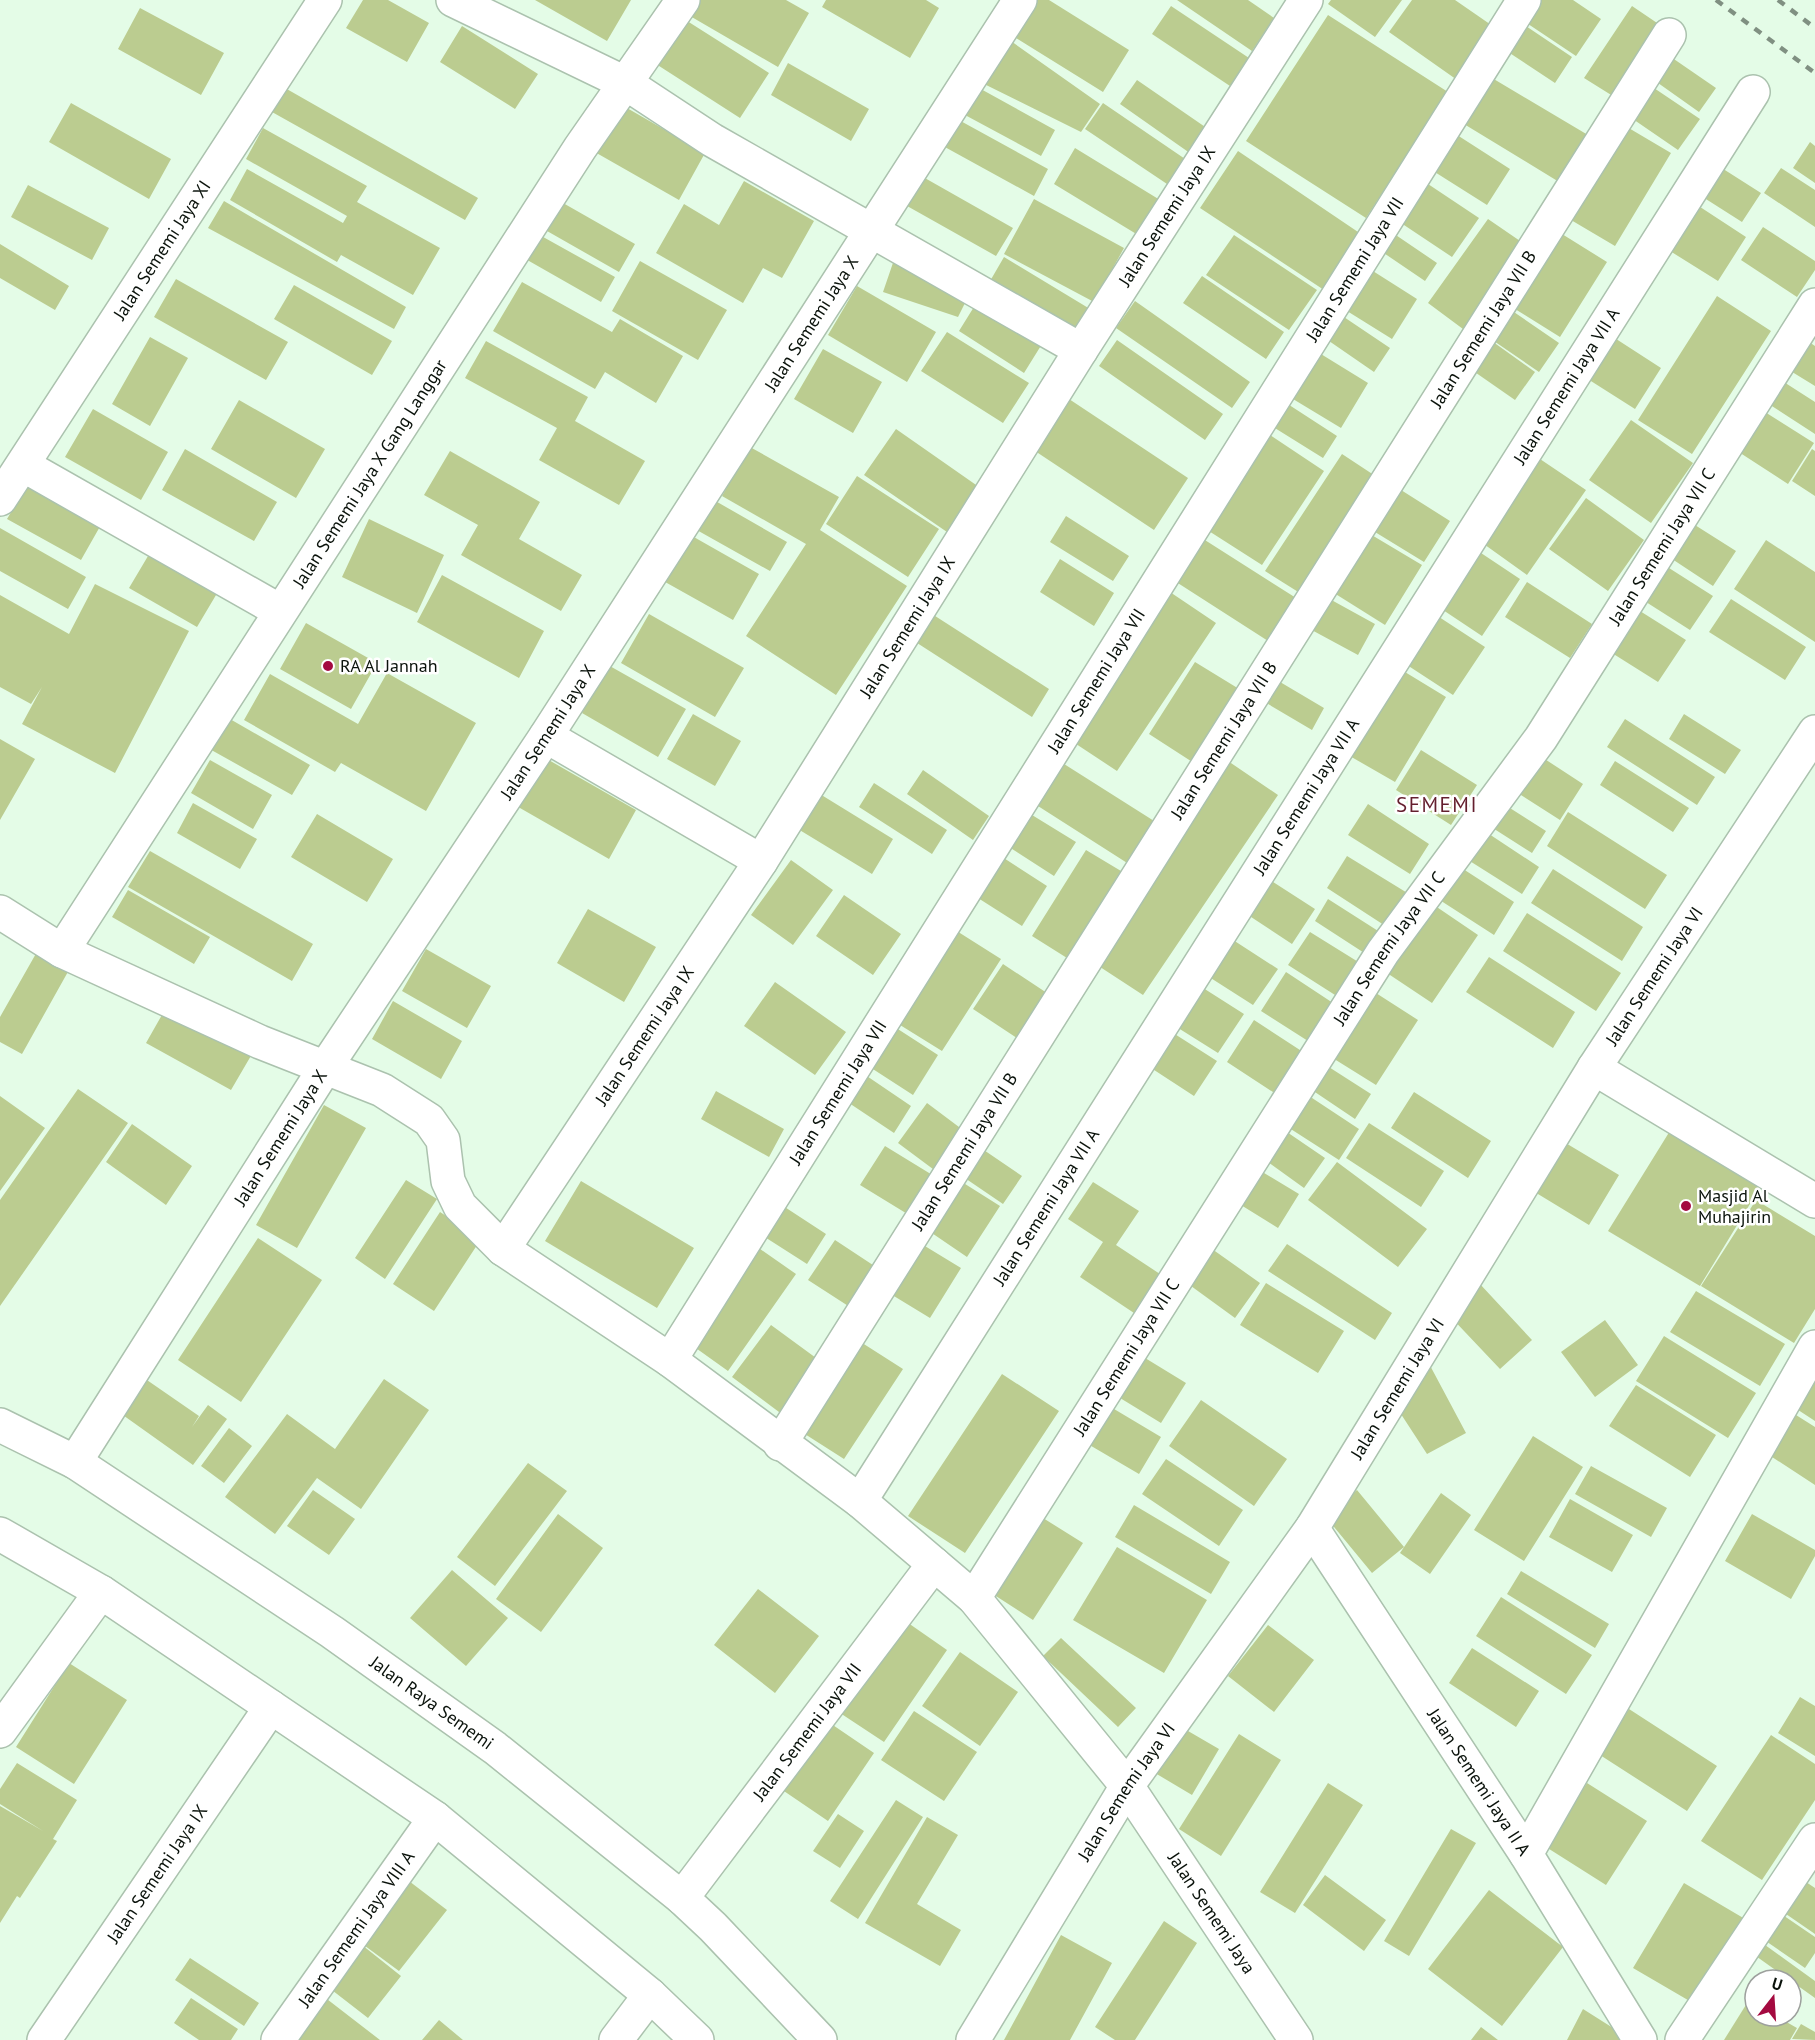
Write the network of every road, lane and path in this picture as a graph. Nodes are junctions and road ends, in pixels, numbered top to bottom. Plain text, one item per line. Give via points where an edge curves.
1 (325, 0) edge
2 (453, 0) edge
3 (683, 0) edge
4 (1020, 0) edge
5 (1306, 0) edge
6 (1524, 0) edge
7 (1669, 35) dead end
8 (627, 84) junction
9 (1753, 92) dead end
10 (874, 230) junction
11 (1815, 305) edge
12 (1081, 350) junction
13 (23, 465) junction
14 (0, 500) edge
15 (280, 611) junction
16 (1815, 732) edge
17 (546, 736) junction
18 (761, 861) junction
19 (0, 912) edge
20 (62, 951) junction
21 (325, 1068) junction
22 (1594, 1068) junction
23 (1815, 1201) edge
24 (503, 1249) junction
25 (1815, 1347) edge
26 (670, 1360) junction
27 (0, 1425) edge
28 (780, 1444) junction
29 (75, 1462) junction
30 (860, 1501) junction
31 (1312, 1528) junction
32 (0, 1534) edge
33 (934, 1564) junction
34 (101, 1592) junction
35 (974, 1598) junction
36 (271, 1707) junction
37 (0, 1731) edge
38 (1127, 1786) junction
39 (435, 1818) junction
40 (1815, 1840) edge
41 (1526, 1854) junction
42 (682, 1898) junction
43 (650, 1995) junction
44 (44, 2040) edge
45 (278, 2040) edge
46 (616, 2040) edge
47 (697, 2040) edge
48 (820, 2040) edge
49 (972, 2040) edge
50 (1296, 2040) edge
51 (1640, 2040) edge
52 (1682, 2040) edge

1 - 13 street, Jalan Sememi Jaya XI
2 - 8 street
3 - 8 street, Jalan Sememi Jaya X Gang Langgar
4 - 10 street, Jalan Sememi Jaya X
5 - 12 street, Jalan Sememi Jaya IX
6 - 26 street, Jalan Sememi Jaya VII
7 - 28 street, Jalan Sememi Jaya VII B
8 - 10 street via 712,140
8 - 15 street, Jalan Sememi Jaya X Gang Langgar via 580,148
9 - 30 street, Jalan Sememi Jaya VII A
10 - 12 street
10 - 17 street, Jalan Sememi Jaya X
11 - 35 street, Jalan Sememi Jaya VII C via 1541,738 1370,971
12 - 18 street, Jalan Sememi Jaya IX
13 - 14 street, Jalan Sememi Jaya XI
13 - 15 street
15 - 20 street, Jalan Sememi Jaya X Gang Langgar
16 - 22 street, Jalan Sememi Jaya VI
17 - 18 street
17 - 21 street, Jalan Sememi Jaya X
18 - 24 street, Jalan Sememi Jaya IX
19 - 20 street
20 - 21 street
21 - 24 street via 382,1090 429,1120 443,1140 448,1181 460,1206
21 - 29 street, Jalan Sememi Jaya X
22 - 23 street
22 - 31 street, Jalan Sememi Jaya VI
24 - 26 street
25 - 41 street
26 - 28 street
27 - 29 street, Jalan Raya Sememi
28 - 30 street
29 - 42 street, Jalan Raya Sememi via 332,1632 485,1741
30 - 33 street
31 - 38 street, Jalan Sememi Jaya VI
31 - 41 street, Jalan Sememi Jaya II A
32 - 34 street
33 - 35 street
33 - 42 street, Jalan Sememi Jaya VII
34 - 36 street
34 - 37 street
35 - 38 street, Jalan Sememi Jaya
36 - 39 street
36 - 44 street, Jalan Sememi Jaya IX
38 - 49 street, Jalan Sememi Jaya VI
38 - 50 street, Jalan Sememi Jaya
39 - 43 street
39 - 45 street, Jalan Sememi Jaya VIII A
40 - 52 street
41 - 51 street, Jalan Sememi Jaya II A
42 - 48 street, Jalan Raya Sememi
43 - 46 street
43 - 47 street

